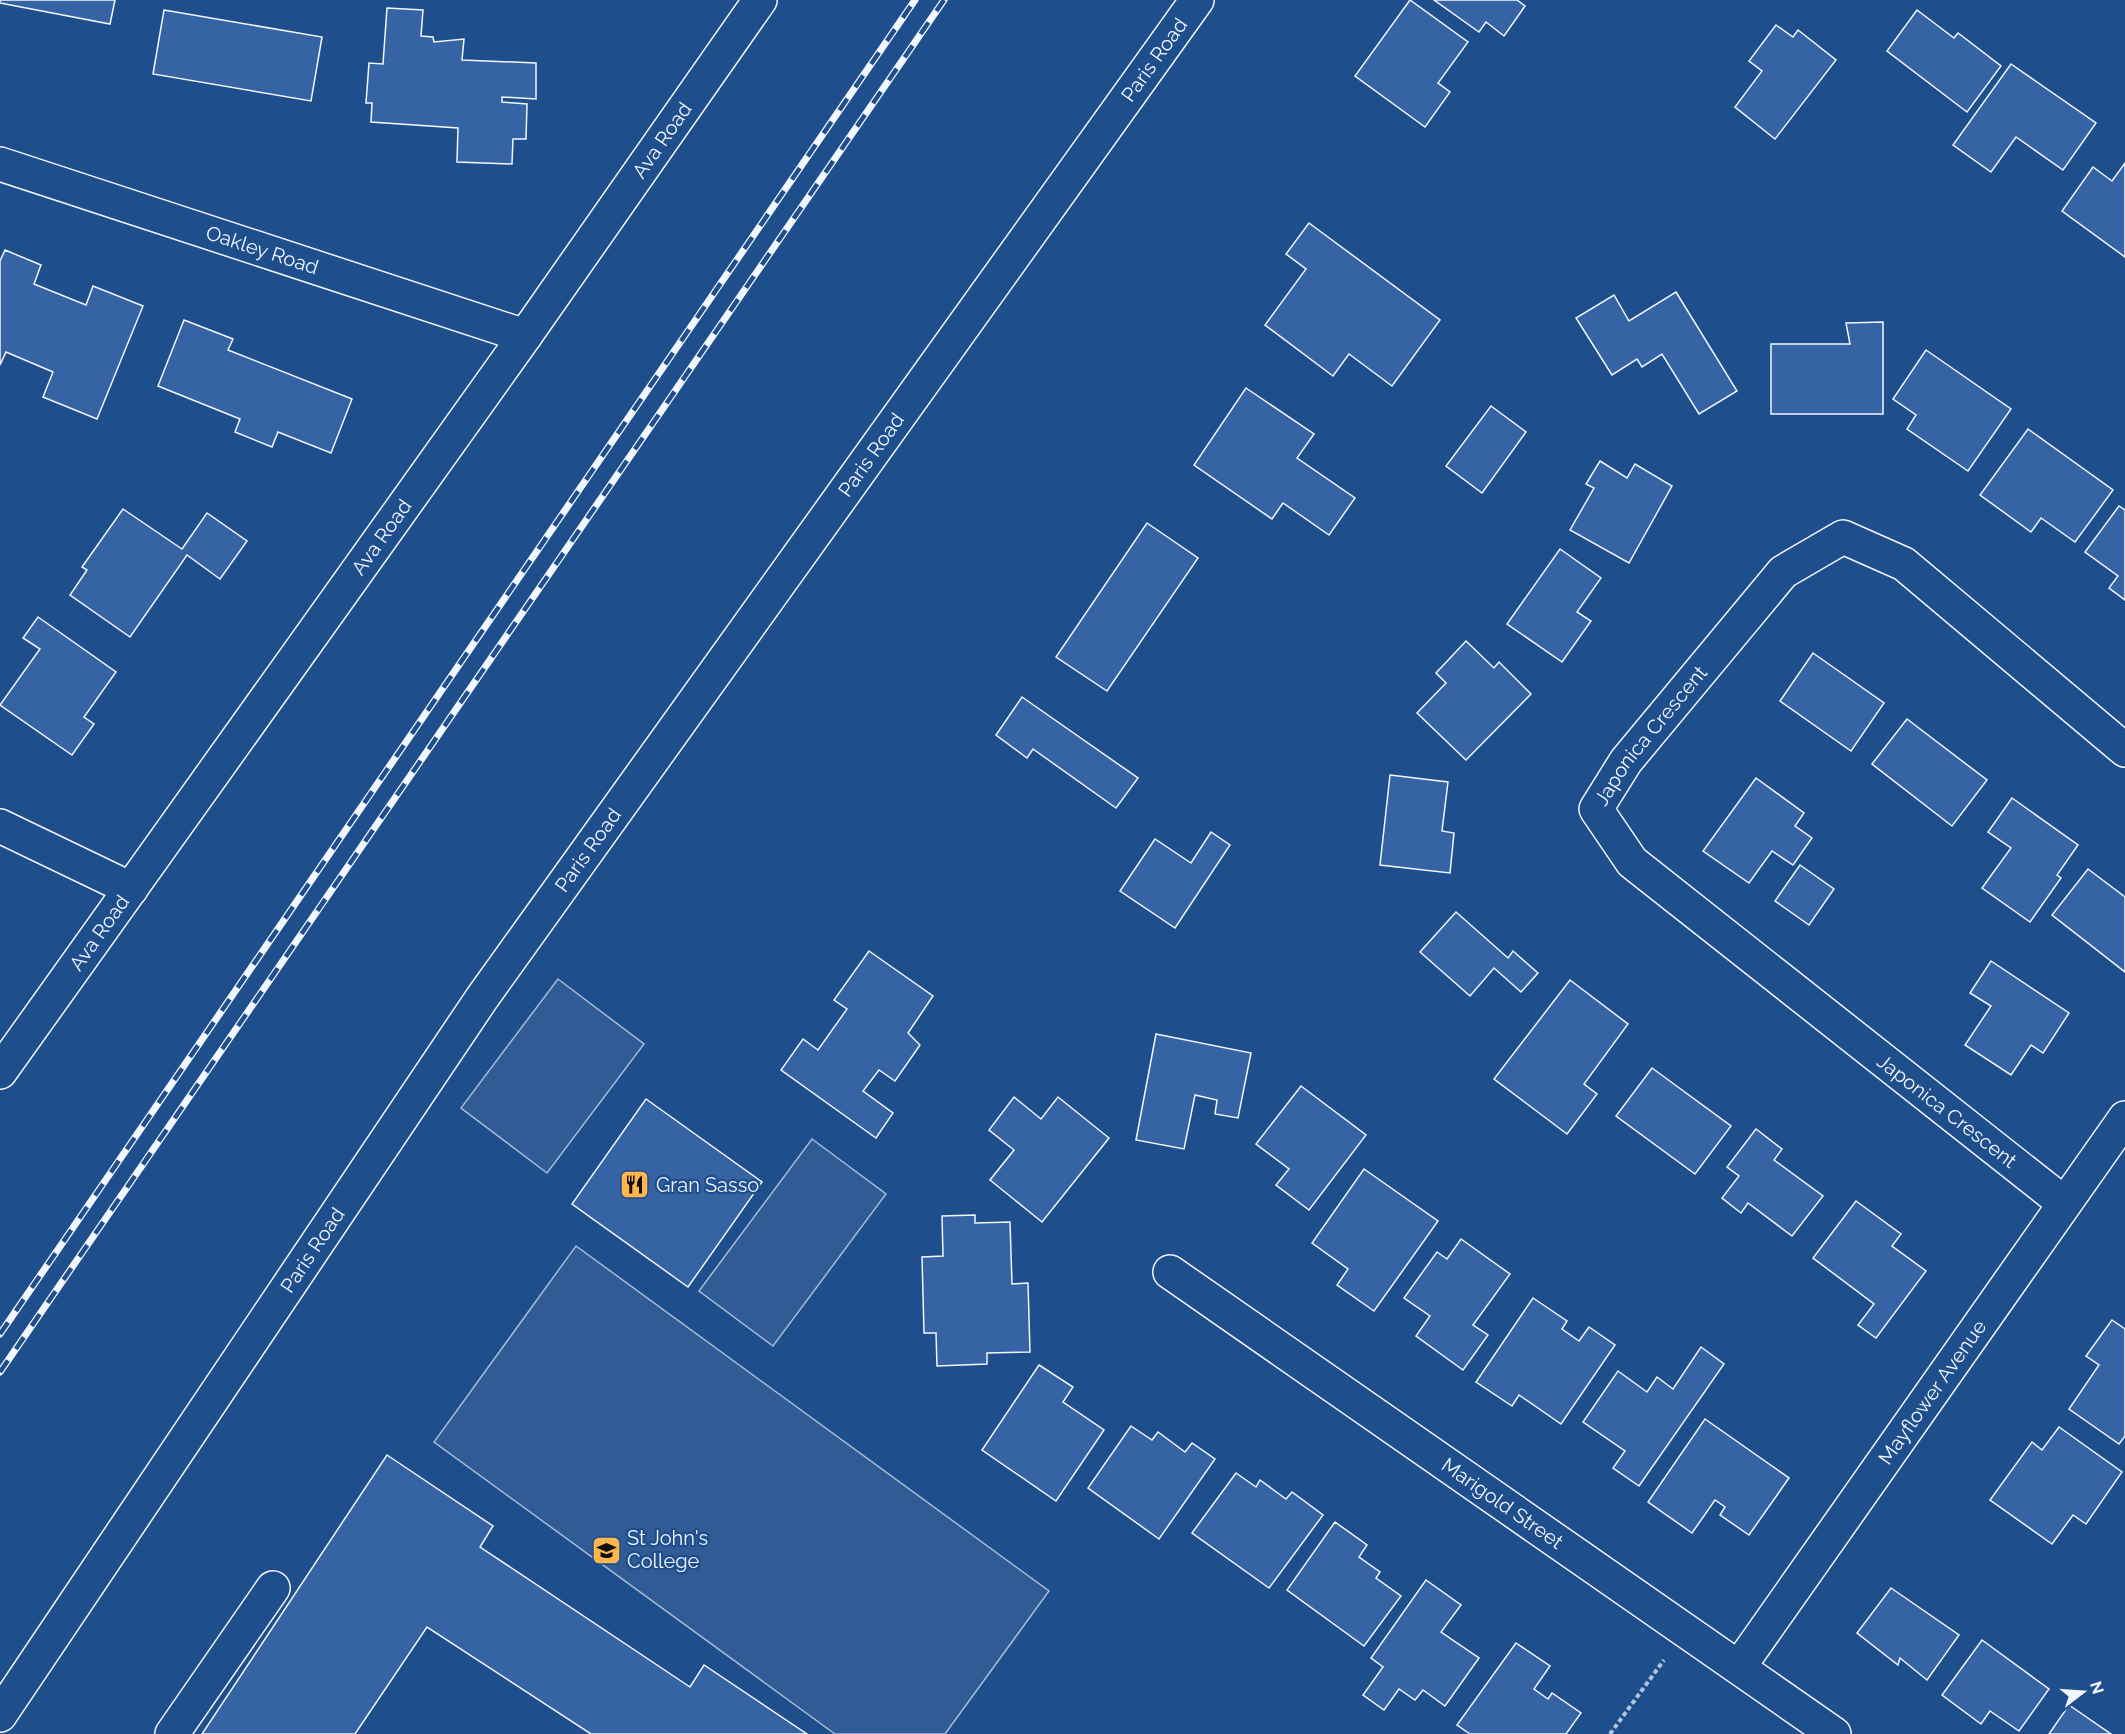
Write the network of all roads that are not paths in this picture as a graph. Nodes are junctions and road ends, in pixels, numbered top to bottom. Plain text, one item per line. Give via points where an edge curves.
1 (760, 0) edge
2 (1197, 0) edge
3 (0, 164) edge
4 (525, 336) junction
5 (2125, 750) edge
6 (0, 826) edge
7 (131, 889) junction
8 (0, 1072) edge
9 (2125, 1118) edge
10 (2064, 1203) junction
11 (1170, 1272) dead end
12 (273, 1588) dead end
13 (1739, 1667) junction
14 (0, 1715) edge
15 (172, 1734) edge
16 (1834, 1734) edge

1 - 4 street, Ava Road
2 - 14 street, Paris Road via 482,998
3 - 4 street, Oakley Road
4 - 7 street, Ava Road
5 - 10 street, Japonica Crescent via 1904,564 1843,537 1783,572 1626,761 1596,809 1632,862
6 - 7 street
7 - 8 street, Ava Road
9 - 10 street, Mayflower Avenue
10 - 13 street, Mayflower Avenue
11 - 13 street, Marigold Street
12 - 15 street
13 - 16 street, Marigold Street

